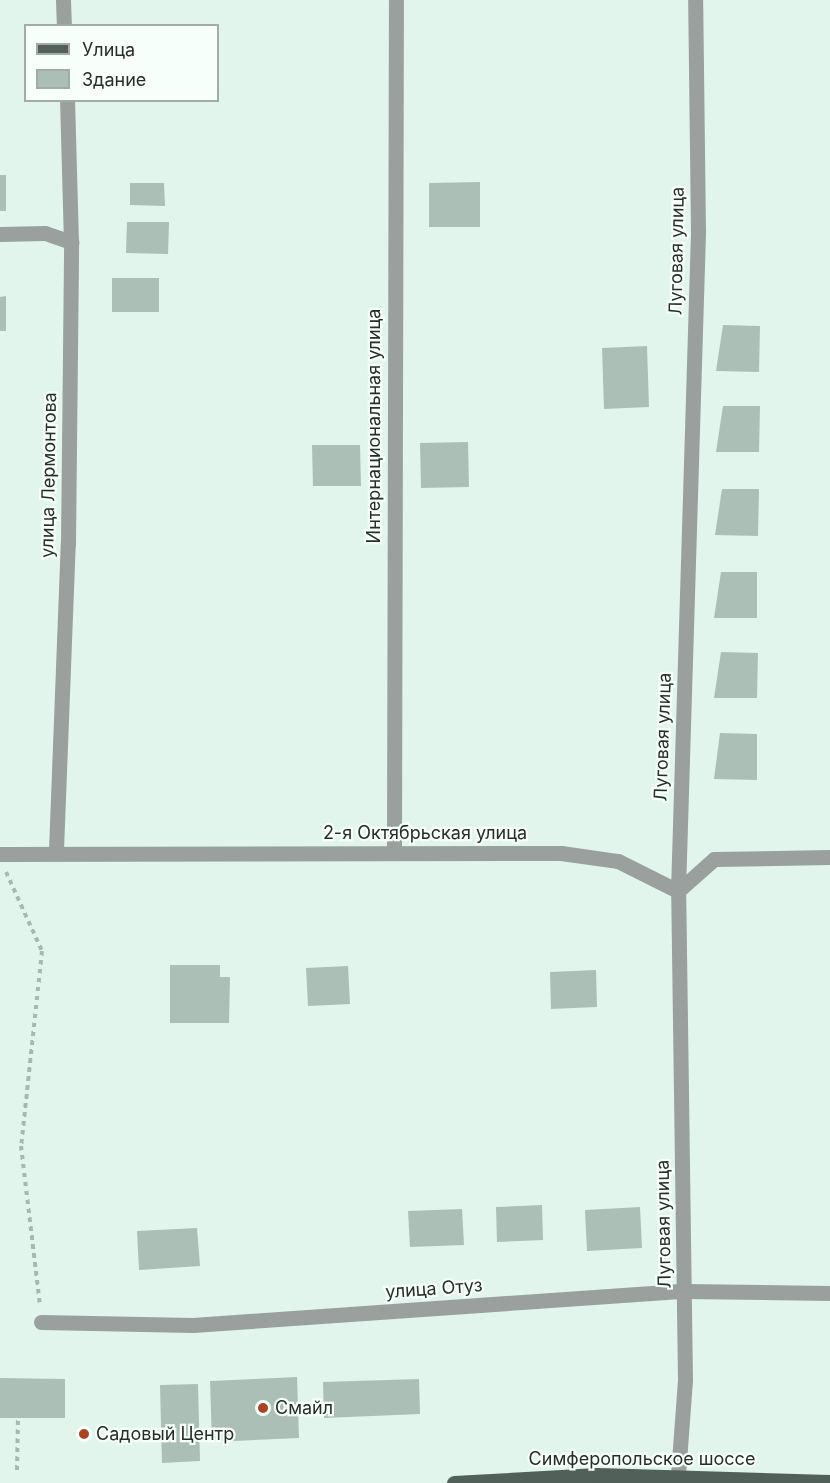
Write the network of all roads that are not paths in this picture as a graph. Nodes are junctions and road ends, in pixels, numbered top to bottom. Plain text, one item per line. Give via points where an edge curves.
1 (63, 0) edge
2 (396, 0) edge
3 (695, 0) edge
4 (64, 24) edge
5 (66, 102) edge
6 (0, 234) edge
7 (71, 242) junction
8 (56, 850) junction
9 (394, 853) junction
10 (830, 857) edge
11 (2, 861) edge
12 (678, 891) junction
13 (684, 1291) junction
14 (830, 1293) edge
15 (41, 1322) road end
16 (678, 1475) junction
17 (830, 1482) edge
18 (454, 1483) edge

1 - 4 street
2 - 9 street, Интернациональная улица
3 - 12 street, Луговая улица via 698,232
5 - 7 street, улица Лермонтова
6 - 7 street via 45,233
7 - 8 street, улица Лермонтова
8 - 9 street, 2-я Октябрьская улица
8 - 11 street, 2-я Октябрьская улица
9 - 12 street, 2-я Октябрьская улица via 561,853 618,861
10 - 12 street via 714,859
12 - 13 street, Луговая улица
13 - 14 street, улица Отуз
13 - 15 street, улица Отуз via 193,1325
13 - 16 street, Луговая улица
16 - 17 main road, Симферопольское шоссе
16 - 18 main road, Симферопольское шоссе

